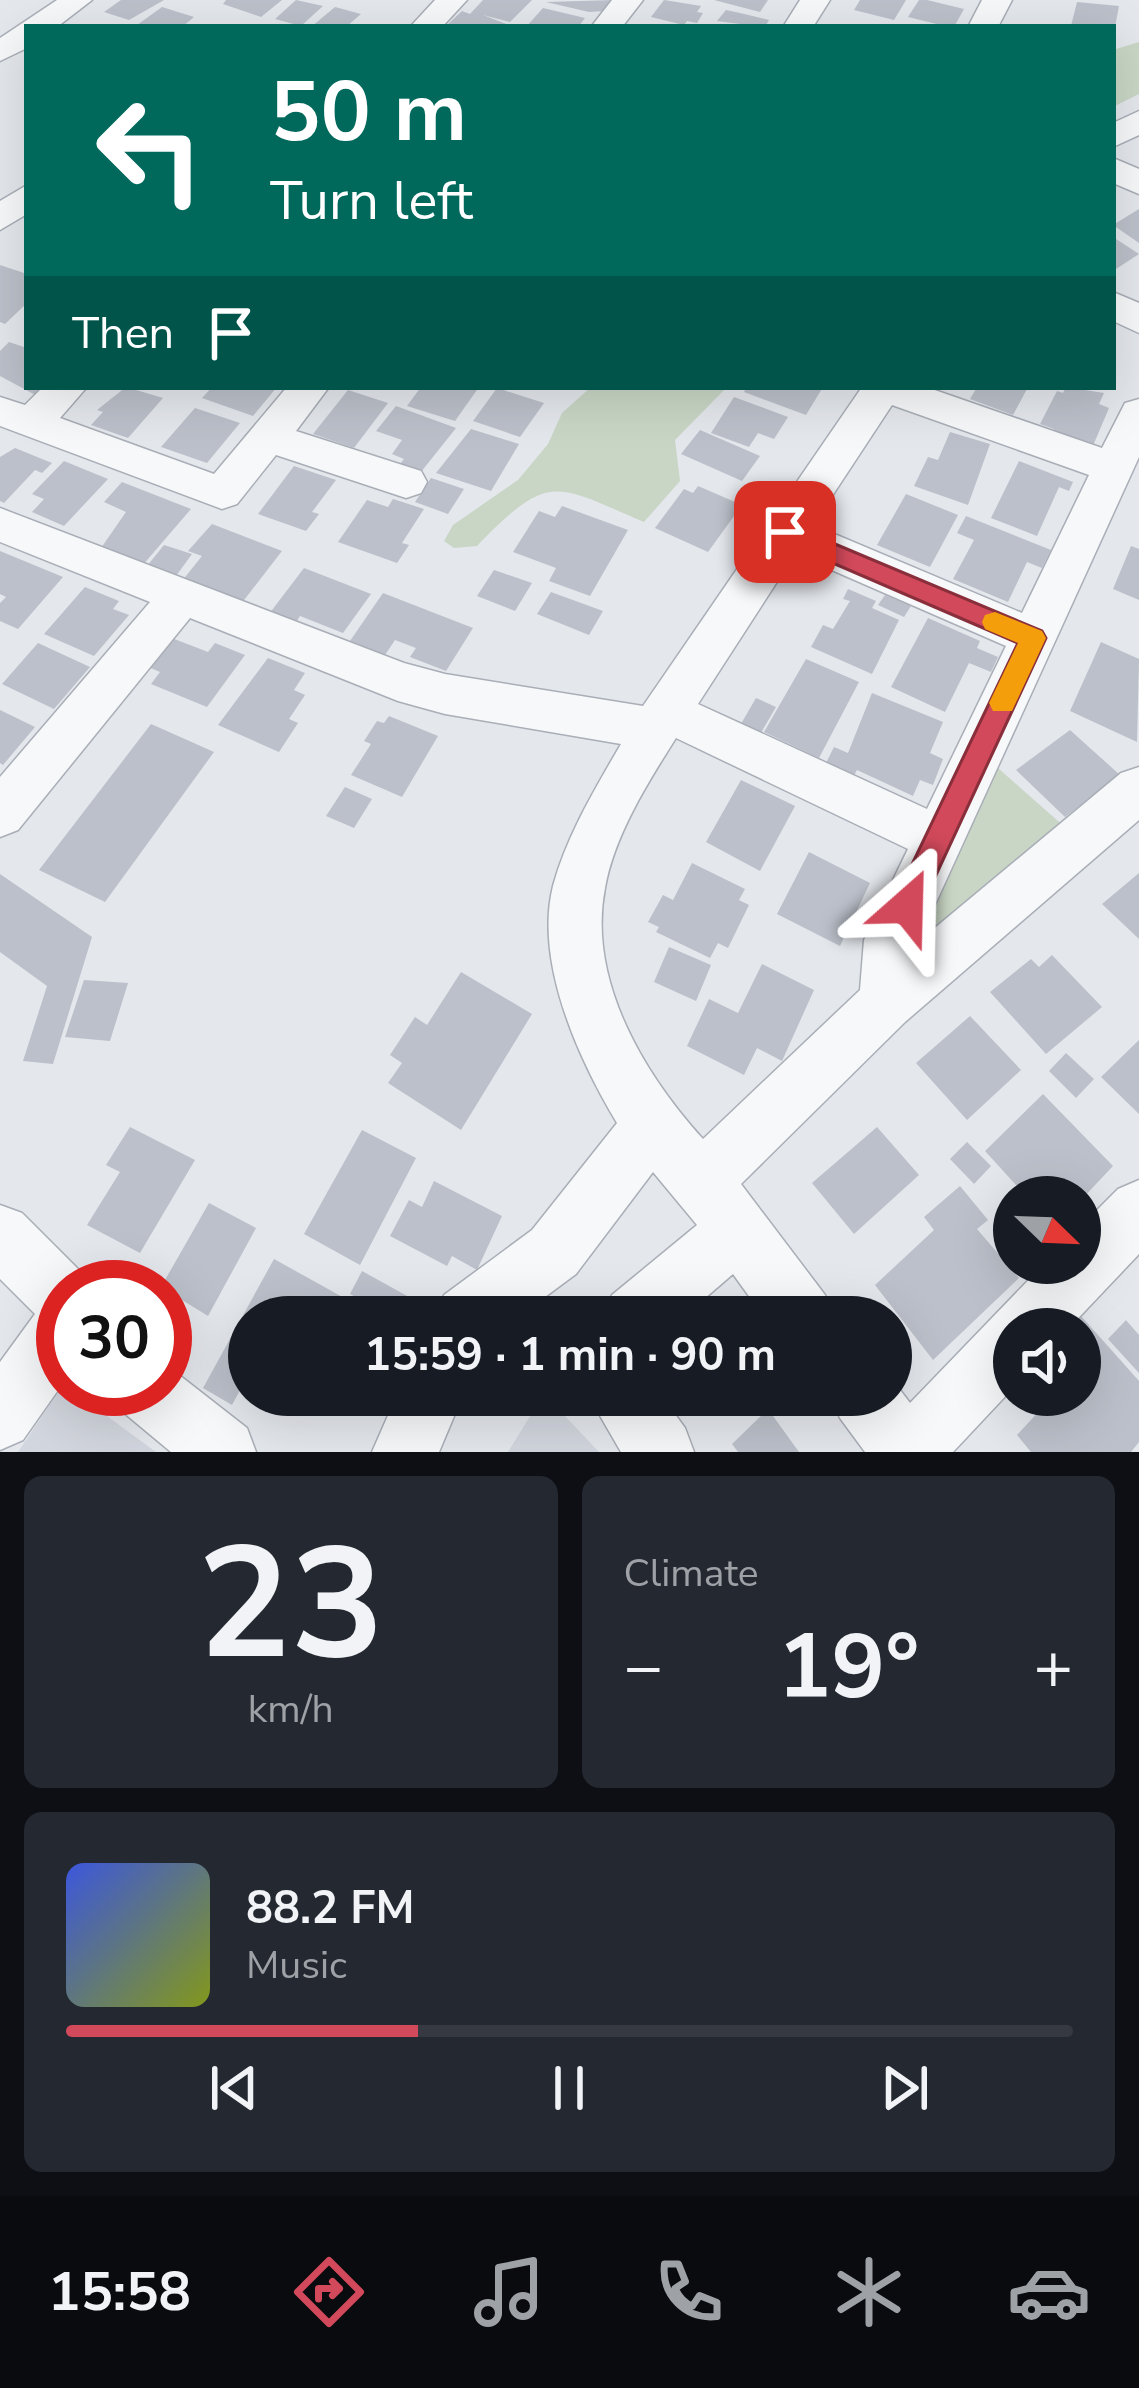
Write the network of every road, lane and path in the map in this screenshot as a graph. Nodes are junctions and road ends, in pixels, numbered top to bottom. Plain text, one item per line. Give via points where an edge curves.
1 (77, 0) edge
2 (452, 0) edge
3 (628, 0) edge
4 (39, 24) edge
5 (428, 24) edge
6 (608, 24) edge
7 (24, 199) edge
8 (0, 219) edge
9 (62, 390) edge
10 (307, 390) edge
11 (882, 390) edge
12 (892, 390) edge
13 (1139, 413) edge
14 (16, 417) edge
15 (269, 437) junction
16 (1113, 468) junction
17 (406, 482) dead end
18 (0, 524) edge
19 (785, 532) junction
20 (179, 598) junction
21 (1033, 638) junction
22 (660, 720) junction
23 (1139, 789) edge
24 (0, 814) edge
25 (939, 838) junction
26 (886, 1003) junction
27 (652, 1126) junction
28 (701, 1181) junction
29 (1139, 1210) edge
30 (738, 1230) junction
31 (0, 1235) edge
32 (36, 1271) edge
33 (494, 1296) edge
34 (659, 1296) edge
35 (787, 1296) edge
36 (1045, 1308) edge
37 (993, 1362) edge
38 (36, 1367) edge
39 (179, 1416) edge
40 (421, 1416) edge
41 (636, 1416) edge
42 (879, 1416) edge
43 (0, 1417) edge
44 (223, 1452) edge
45 (405, 1452) edge
46 (661, 1452) edge
47 (907, 1452) edge

1 - 4 street
2 - 5 street
3 - 6 street
7 - 8 street
9 - 14 street
10 - 15 street
11 - 19 street
12 - 16 street
13 - 16 street
14 - 15 street via 222,493
15 - 17 street
16 - 21 street
18 - 20 street
19 - 21 street
19 - 22 street
20 - 22 street via 414,686
20 - 24 street
21 - 25 street
22 - 25 street
22 - 27 street via 600,827 578,890 591,1013
23 - 26 street
25 - 26 street via 891,940
26 - 28 street
27 - 28 street
27 - 33 street via 554,1252
28 - 30 street
29 - 36 street
30 - 34 street
30 - 35 street
31 - 32 street
37 - 47 street
38 - 43 street
39 - 44 street
40 - 45 street
41 - 46 street
42 - 47 street

